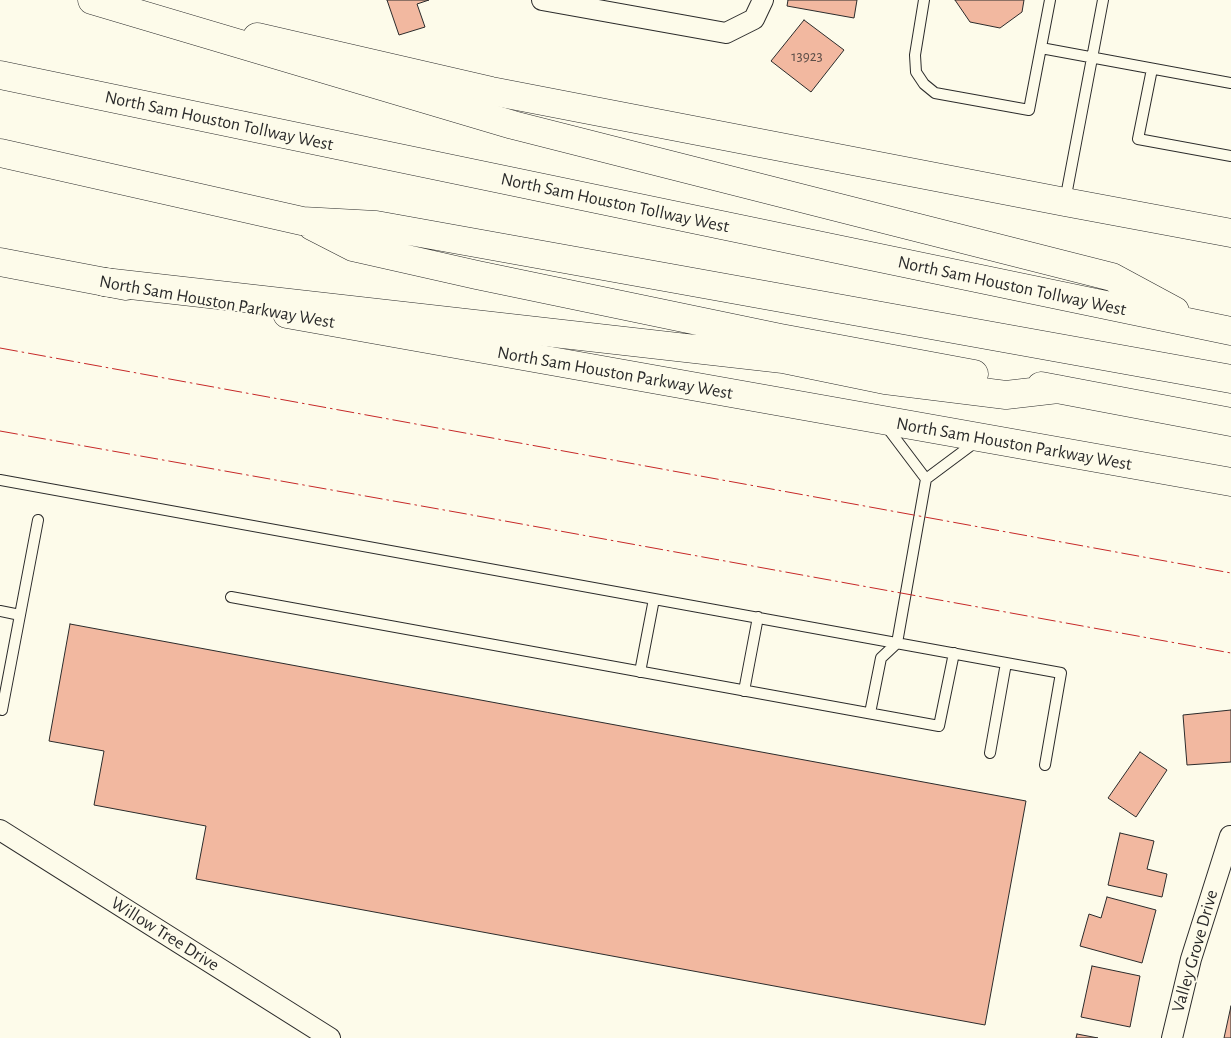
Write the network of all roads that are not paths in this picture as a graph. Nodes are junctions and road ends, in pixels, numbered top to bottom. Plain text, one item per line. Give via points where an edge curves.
1 (94, 0) edge
2 (542, 0) edge
3 (763, 0) edge
4 (924, 0) edge
5 (1050, 0) edge
6 (1103, 0) edge
7 (1041, 48) junction
8 (1092, 58) junction
9 (1152, 69) junction
10 (0, 75) edge
11 (1231, 83) edge
12 (0, 153) edge
13 (1231, 156) edge
14 (1065, 202) junction
15 (302, 221) junction
16 (1231, 233) edge
17 (0, 262) edge
18 (104, 282) junction
19 (1200, 325) junction
20 (1231, 331) edge
21 (1231, 379) edge
22 (1058, 389) junction
23 (880, 420) junction
24 (1231, 422) edge
25 (982, 438) junction
26 (926, 479) junction
27 (0, 480) edge
28 (1231, 482) edge
29 (38, 520) dead end
30 (231, 597) dead end
31 (654, 599) junction
32 (0, 611) edge
33 (20, 615) junction
34 (758, 617) junction
35 (896, 643) junction
36 (954, 653) junction
37 (1006, 663) junction
38 (640, 672) junction
39 (744, 690) junction
40 (0, 710) edge
41 (870, 713) junction
42 (990, 753) dead end
43 (1045, 765) dead end
44 (0, 830) edge
45 (1230, 836) dead end
46 (330, 1038) edge
47 (1172, 1038) edge

1 - 14 main road via 491,91
1 - 19 main road via 513,125 1112,277
2 - 3 street via 726,33 754,20
4 - 7 lane via 915,54 916,72 935,93 1029,110
5 - 7 lane
6 - 8 lane
7 - 8 lane
8 - 9 lane
8 - 14 lane
9 - 11 lane
9 - 13 lane via 1138,139
10 - 19 main road, North Sam Houston Tollway West
12 - 15 main road
14 - 16 main road
15 - 21 main road via 376,225
15 - 22 main road via 353,247 477,275 780,338
17 - 18 main road, North Sam Houston Parkway West
18 - 22 main road via 783,359 885,380 1006,396
18 - 23 main road, North Sam Houston Parkway West
19 - 20 main road, North Sam Houston Tollway West
22 - 24 main road
23 - 25 main road, North Sam Houston Parkway West
23 - 26 lane via 892,431
25 - 26 lane
25 - 28 main road, North Sam Houston Parkway West
26 - 35 lane
27 - 31 lane
29 - 33 lane
30 - 38 lane
31 - 34 lane
31 - 38 lane
32 - 33 lane
33 - 40 lane
34 - 35 lane
34 - 39 lane
35 - 36 lane
35 - 41 lane via 881,658
36 - 37 lane
36 - 41 lane via 939,726
37 - 42 lane
37 - 43 lane via 1061,672
38 - 39 lane
39 - 41 lane
44 - 46 street, Willow Tree Drive
45 - 47 street, Valley Grove Drive via 1190,959

